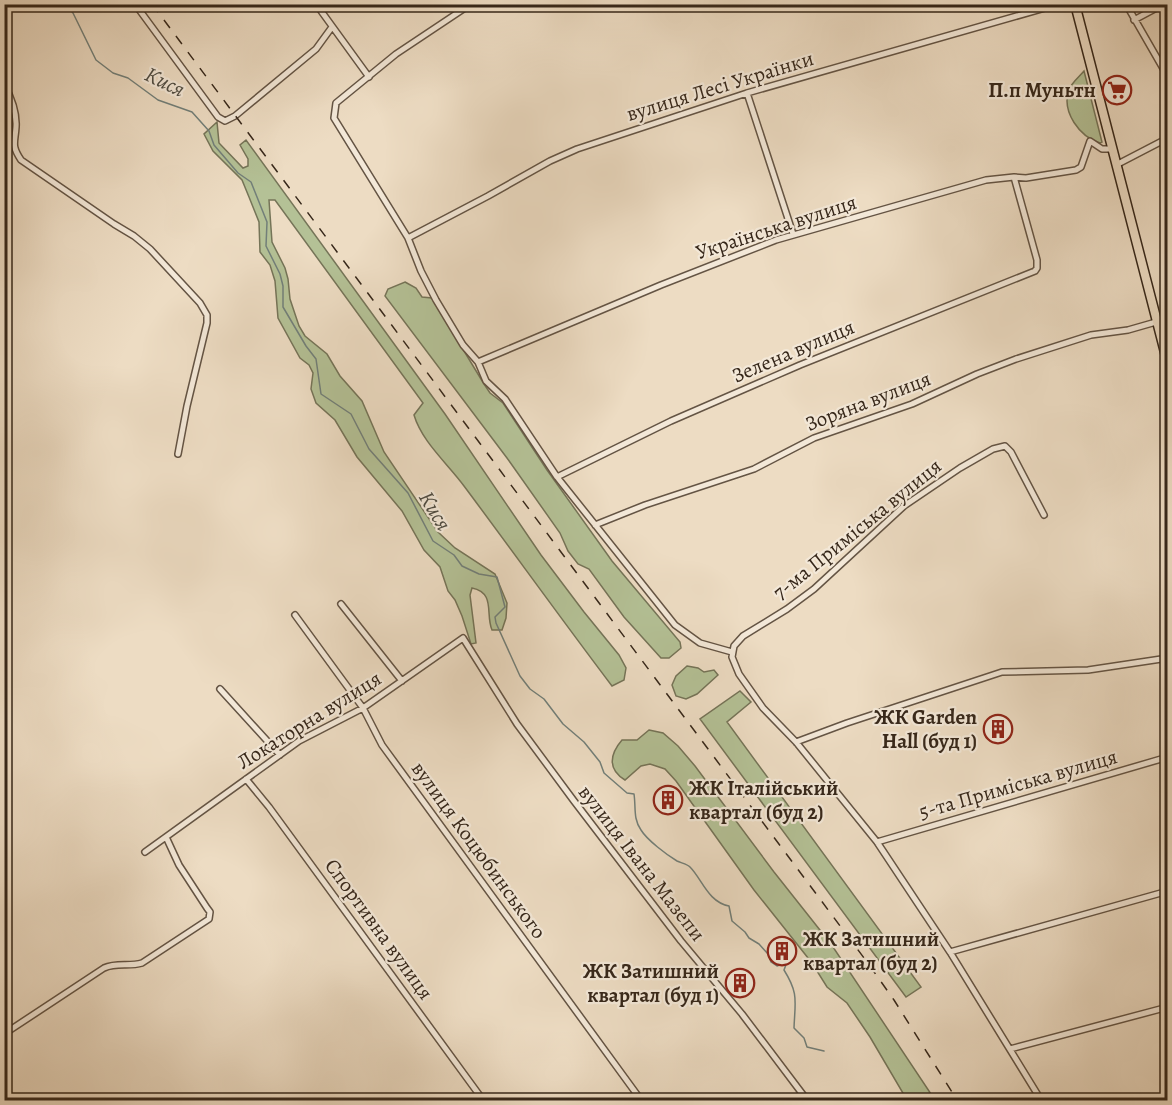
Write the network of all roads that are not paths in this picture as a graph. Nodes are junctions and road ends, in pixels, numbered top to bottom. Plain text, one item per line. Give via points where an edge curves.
1 (135, 4) edge
2 (316, 4) edge
3 (471, 4) edge
4 (1059, 4) edge
5 (1075, 4) edge
6 (1126, 4) edge
7 (1164, 4) edge
8 (1134, 20) junction
9 (332, 27) junction
10 (369, 77) junction
11 (1167, 77) edge
12 (4, 84) edge
13 (747, 93) junction
14 (4, 109) edge
15 (14, 110) junction
16 (1167, 138) edge
17 (1112, 149) junction
18 (1116, 165) junction
19 (1014, 177) junction
20 (793, 234) junction
21 (408, 238) junction
22 (1156, 322) junction
23 (1165, 342) edge
24 (478, 362) junction
25 (1167, 364) edge
26 (178, 454) dead end
27 (556, 477) junction
28 (1044, 515) dead end
29 (596, 525) junction
30 (341, 604) dead end
31 (295, 615) dead end
32 (462, 638) joint
33 (732, 652) junction
34 (1167, 658) edge
35 (402, 681) junction
36 (220, 689) dead end
37 (363, 708) junction
38 (796, 742) junction
39 (280, 755) junction
40 (1167, 757) edge
41 (246, 779) junction
42 (165, 837) junction
43 (877, 842) junction
44 (145, 852) dead end
45 (1167, 891) edge
46 (950, 952) junction
47 (1167, 1007) edge
48 (4, 1034) edge
49 (1010, 1049) junction
50 (483, 1101) edge
51 (641, 1101) edge
52 (807, 1101) edge
53 (1041, 1101) edge

1 - 9 street via 223,120 231,119 297,66
2 - 9 street
3 - 10 street
4 - 13 street, вулиця Лесі Українки
5 - 17 main road
6 - 8 street
7 - 8 street
8 - 11 street
9 - 10 street
10 - 21 street via 336,103 334,118
12 - 15 street
13 - 20 street
13 - 21 street, вулиця Лесі Українки via 564,154
14 - 15 street
15 - 26 street via 14,144 24,162 140,240 207,315
16 - 18 street
17 - 18 main road
17 - 19 street, Українська вулиця via 1102,149 1090,141 1076,170
18 - 22 main road
19 - 20 street, Українська вулиця via 986,180
19 - 27 street, Зелена вулиця via 1037,258 1033,272 800,364
20 - 24 street, Українська вулиця
21 - 24 street via 436,300
22 - 23 main road
22 - 29 street, Зоряна вулиця via 1092,335 1016,359 912,404 814,438 754,469
23 - 25 main road
24 - 27 street
27 - 29 street
28 - 33 street, 7-ма Приміська вулиця via 1013,454 1005,447 996,447 904,506 814,589 746,633
29 - 33 street via 677,628 700,643
30 - 35 street
31 - 37 street, вулиця Коцюбинського
32 - 35 street, Локаторна вулиця
32 - 52 street, вулиця Івана Мазепи via 517,724 574,801
33 - 38 street via 735,666 752,694
34 - 38 street via 1088,670 1002,672
35 - 37 street, Локаторна вулиця
36 - 39 street
37 - 39 street, Локаторна вулиця
37 - 51 street, вулиця Коцюбинського via 382,745
38 - 43 street
39 - 41 street, Локаторна вулиця
40 - 43 street, 5-та Приміська вулиця
41 - 42 street, Локаторна вулиця
41 - 50 street, Спортивна вулиця
42 - 44 street, Локаторна вулиця
42 - 48 street via 210,912 209,919 142,963 104,968
43 - 46 street
45 - 46 street
46 - 49 street
47 - 49 street
49 - 53 street

